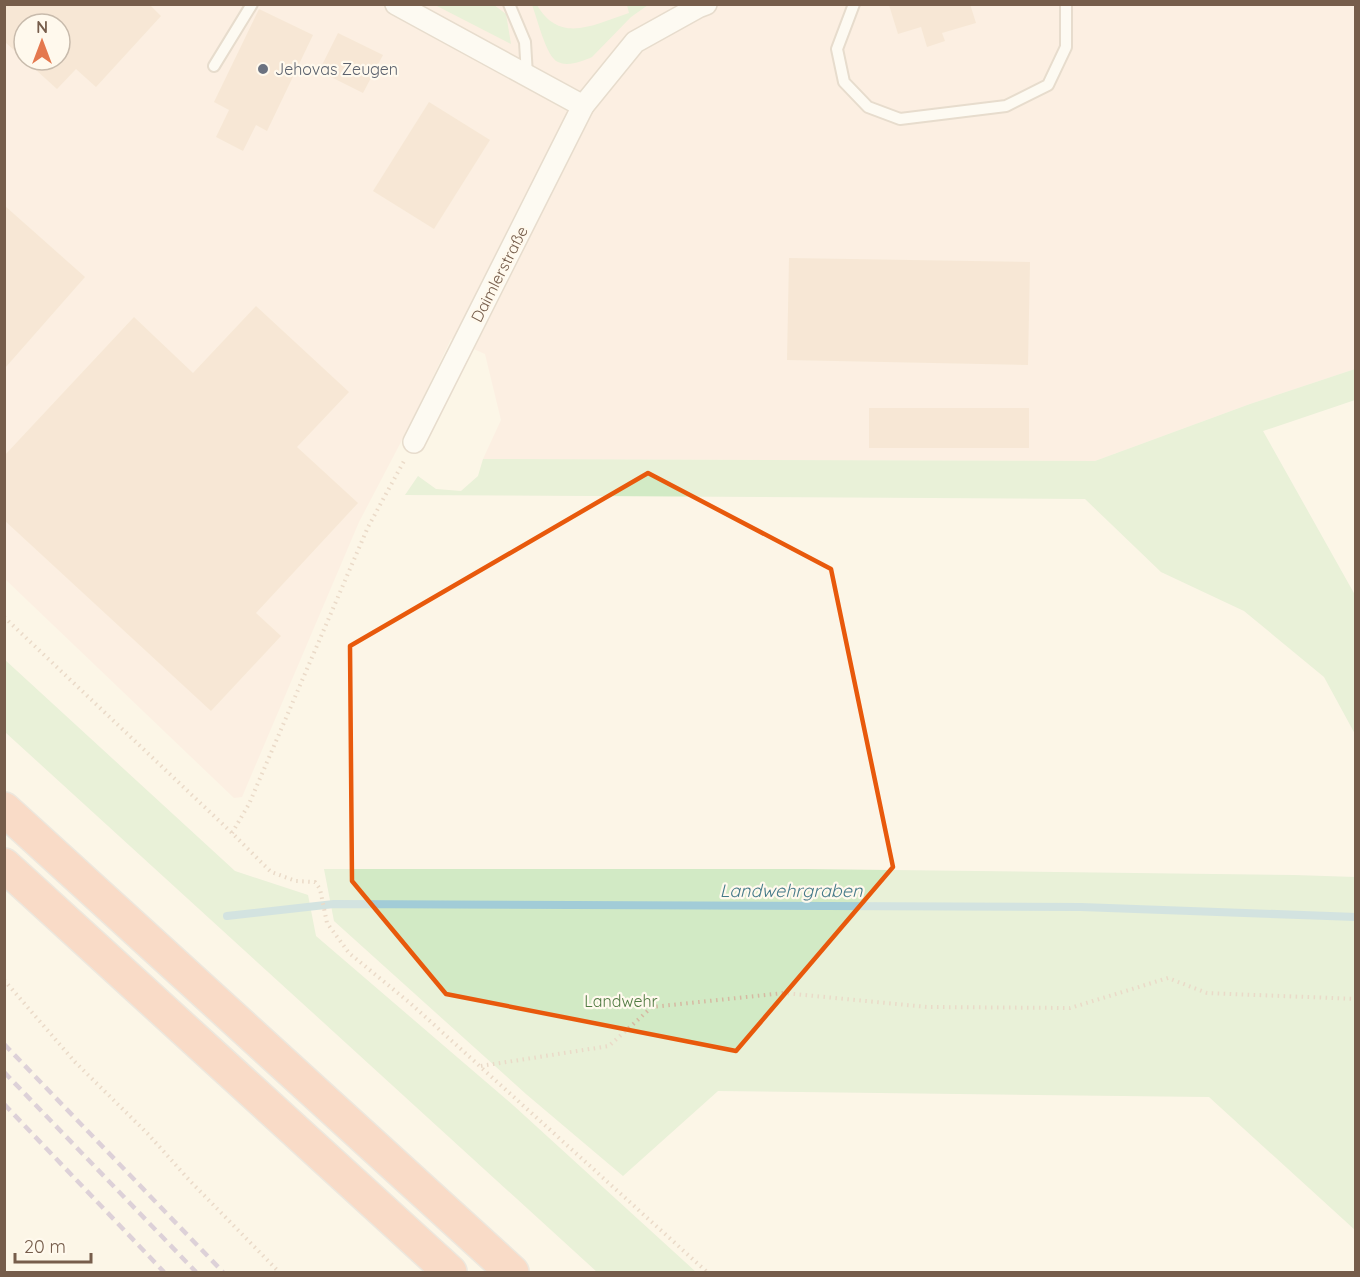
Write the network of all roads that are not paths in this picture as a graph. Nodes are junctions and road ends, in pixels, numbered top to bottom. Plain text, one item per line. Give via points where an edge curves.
1 (252, 4) edge
2 (396, 4) edge
3 (509, 4) edge
4 (854, 4) edge
5 (1066, 4) edge
6 (701, 5) edge
7 (214, 66) dead end
8 (527, 75) junction
9 (583, 105) junction
10 (414, 442) road end
11 (4, 809) edge
12 (4, 866) edge
13 (450, 1272) edge
14 (512, 1272) edge

1 - 7 lane
2 - 8 street
3 - 8 lane via 525,42
4 - 5 lane via 837,49 844,82 868,107 900,119 1006,105 1048,85 1066,47
6 - 9 street, Daimlerstraße via 634,42
8 - 9 street
9 - 10 street, Daimlerstraße
11 - 14 highway
12 - 13 highway

